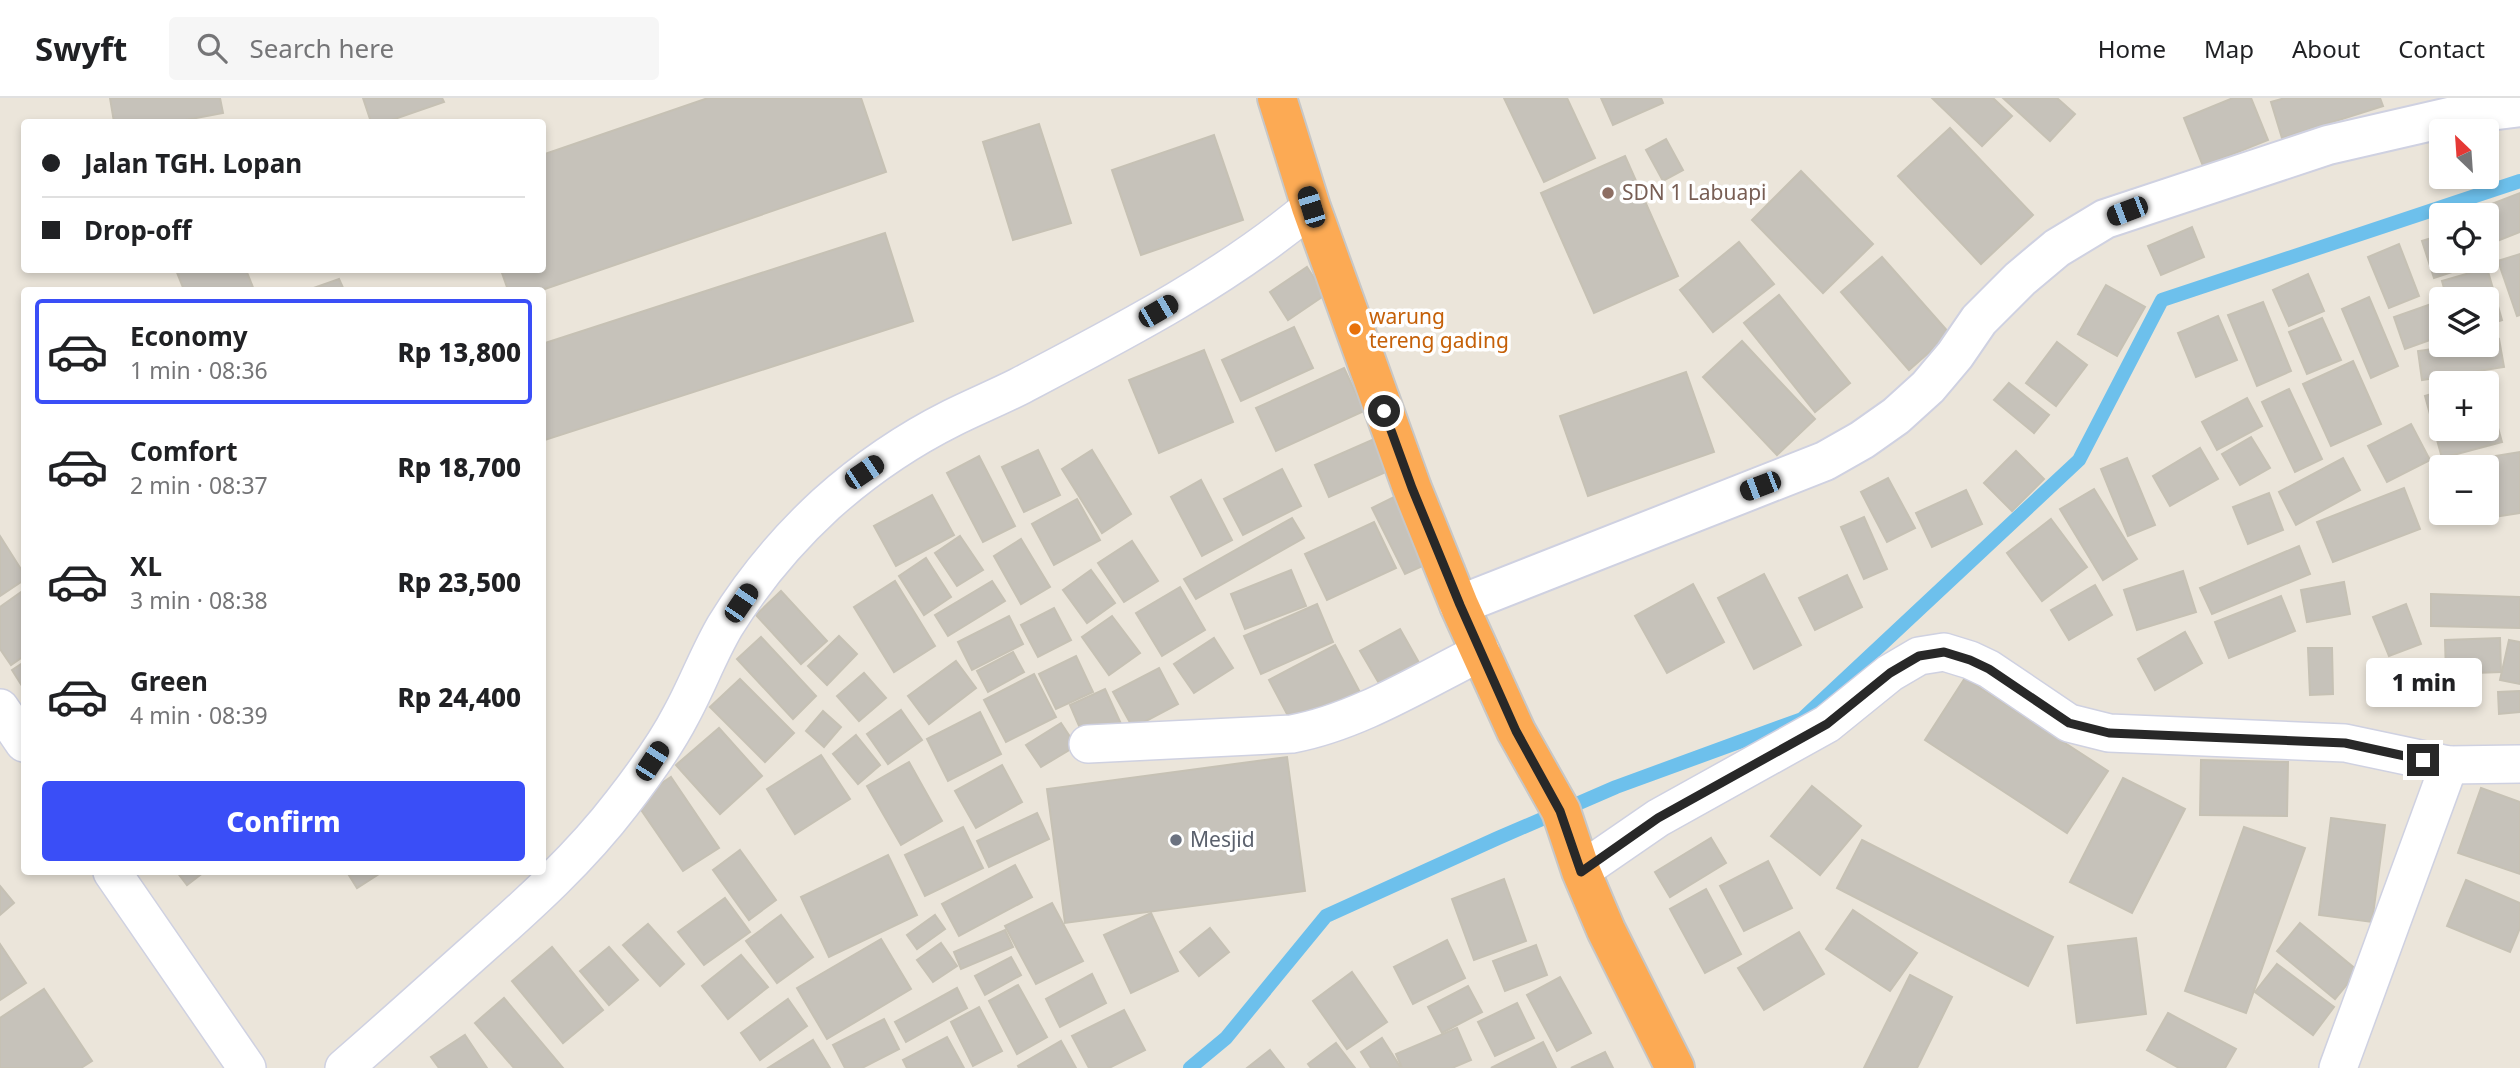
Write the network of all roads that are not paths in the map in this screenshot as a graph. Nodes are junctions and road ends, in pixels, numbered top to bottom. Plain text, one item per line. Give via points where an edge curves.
1 (1278, 98) edge
2 (2520, 107) edge
3 (1311, 207) junction
4 (1460, 605) junction
5 (1481, 652) junction
6 (0, 708) edge
7 (21, 739) edge
8 (1088, 744) dead end
9 (2520, 764) edge
10 (2449, 765) junction
11 (1581, 872) junction
12 (114, 875) edge
13 (247, 1068) edge
14 (344, 1068) edge
15 (1675, 1068) edge
16 (2338, 1068) edge

1 - 3 highway
2 - 4 street via 2458,115 2328,145 2105,219 2056,248 2020,279 1979,320 1928,387 1862,440 1815,465
3 - 4 highway via 1412,488
3 - 14 street via 1269,242 1181,298 907,443 825,505 748,592 726,624 681,717 587,846 551,884
4 - 5 highway
5 - 8 street via 1318,729
5 - 11 highway via 1516,731 1560,811
6 - 7 street
9 - 10 street
10 - 11 street via 2345,743 2109,733 2069,723 1989,669 1944,652 1919,656 1890,673 1827,724 1658,818
10 - 16 street
11 - 15 highway
12 - 13 street

